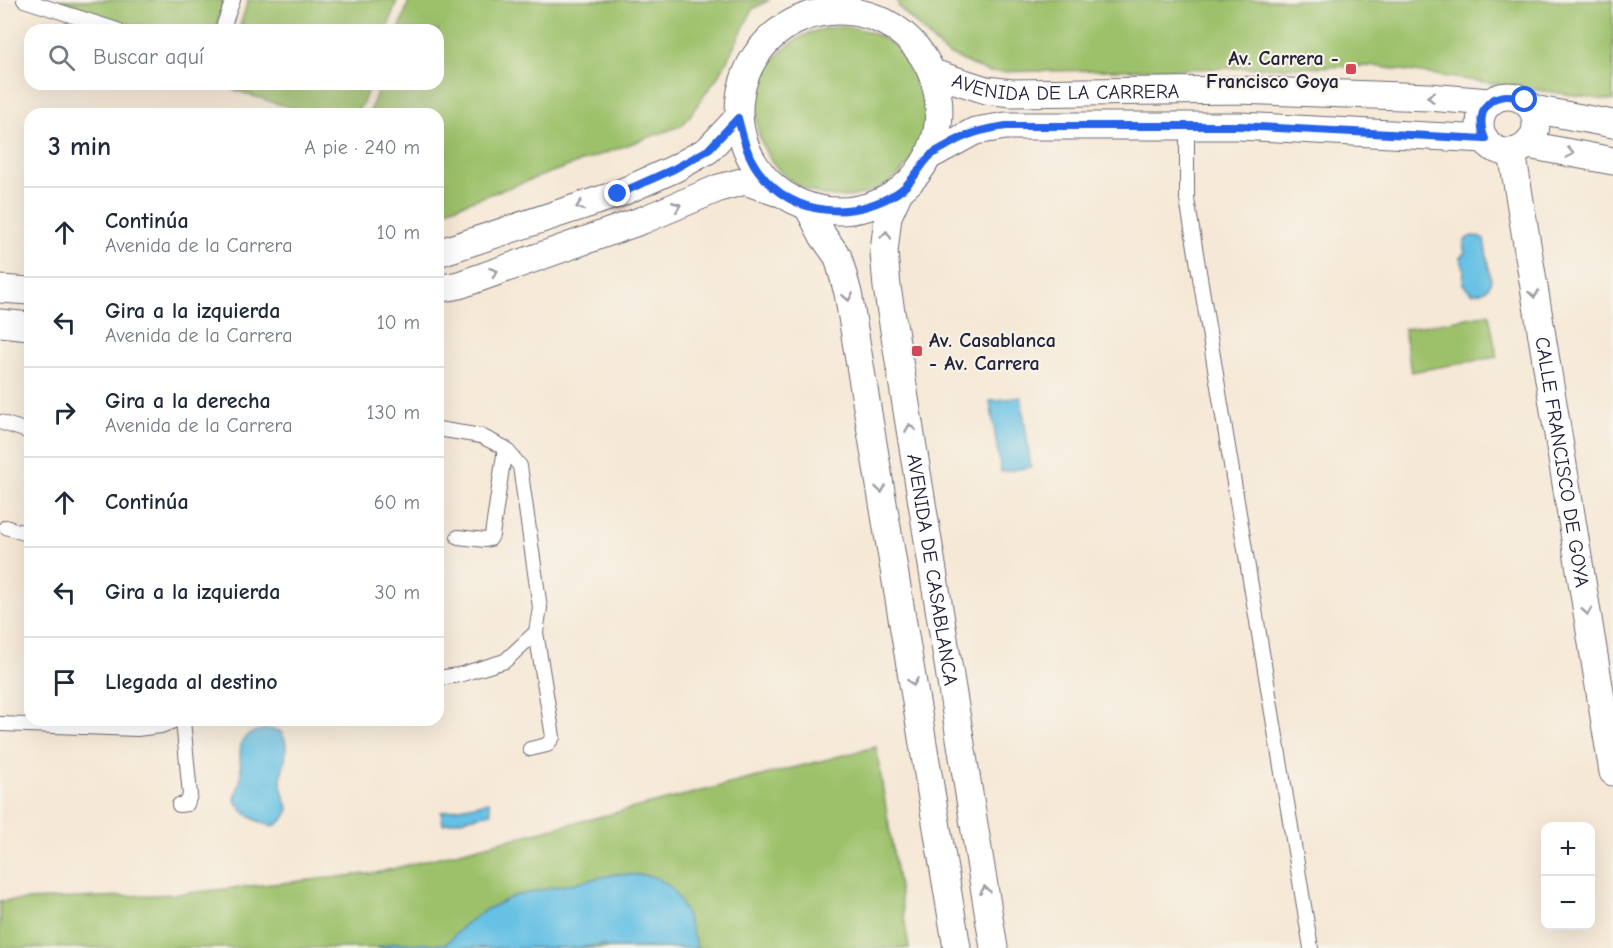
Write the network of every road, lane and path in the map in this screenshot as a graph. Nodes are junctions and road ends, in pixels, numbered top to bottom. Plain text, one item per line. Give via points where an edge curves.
1 (24, 0) edge
2 (233, 0) edge
3 (806, 0) edge
4 (887, 12) edge
5 (98, 24) edge
6 (224, 24) edge
7 (778, 30) junction
8 (933, 73) junction
9 (1489, 102) junction
10 (1533, 109) junction
11 (738, 118) junction
12 (1613, 124) edge
13 (1187, 126) junction
14 (1485, 139) junction
15 (1520, 148) junction
16 (931, 155) junction
17 (1613, 161) edge
18 (899, 192) junction
19 (781, 194) junction
20 (808, 207) junction
21 (444, 251) edge
22 (444, 288) edge
23 (0, 289) edge
24 (24, 291) edge
25 (0, 323) edge
26 (24, 325) edge
27 (0, 422) edge
28 (24, 430) edge
29 (444, 430) edge
30 (505, 448) junction
31 (6, 527) dead end
32 (24, 533) edge
33 (458, 537) dead end
34 (536, 632) junction
35 (444, 677) edge
36 (0, 724) edge
37 (24, 725) edge
38 (55, 726) edge
39 (161, 726) edge
40 (184, 726) edge
41 (530, 749) dead end
42 (1613, 772) edge
43 (179, 805) dead end
44 (957, 948) edge
45 (994, 948) edge
46 (1311, 948) edge

1 - 5 lane
2 - 6 lane
3 - 7 street
4 - 7 street via 834,10 805,16
4 - 8 street
7 - 11 street via 752,61 741,88
9 -> 8 street, AVENIDA DE LA CARRERA via 1237,90 1012,93 986,90
8 - 16 street via 940,109
9 - 10 street, AVENIDA DE LA CARRERA via 1513,96 1525,100
9 - 14 street via 1480,126
10 - 12 street, AVENIDA DE LA CARRERA
10 - 15 street via 1537,122 1534,134
11 - 19 street via 745,147 760,173
11 -> 21 street via 708,150 674,169 618,194
13 - 14 street, AVENIDA DE LA CARRERA
13 - 16 street, AVENIDA DE LA CARRERA via 1006,126 975,131
13 - 46 lane via 1187,199
14 - 15 street, AVENIDA DE LA CARRERA via 1502,151
15 -> 17 street, AVENIDA DE LA CARRERA
15 -> 42 street, CALLE FRANCISCO DE GOYA
16 - 18 street
18 - 20 street via 871,207 840,212
45 -> 18 street, AVENIDA DE CASABLANCA via 887,286 884,252 888,216
19 - 20 street
22 -> 19 street via 745,181
20 -> 44 street, AVENIDA DE CASABLANCA via 838,257 848,293
23 - 24 street
25 - 26 street
27 - 28 lane
29 - 30 lane via 481,436
30 - 33 lane via 490,539
30 - 34 lane via 520,466 540,608
31 - 32 lane
34 - 35 lane via 505,661
34 - 41 lane via 554,737 547,745
36 - 37 lane
38 - 39 lane
40 - 43 lane via 190,795 187,804

